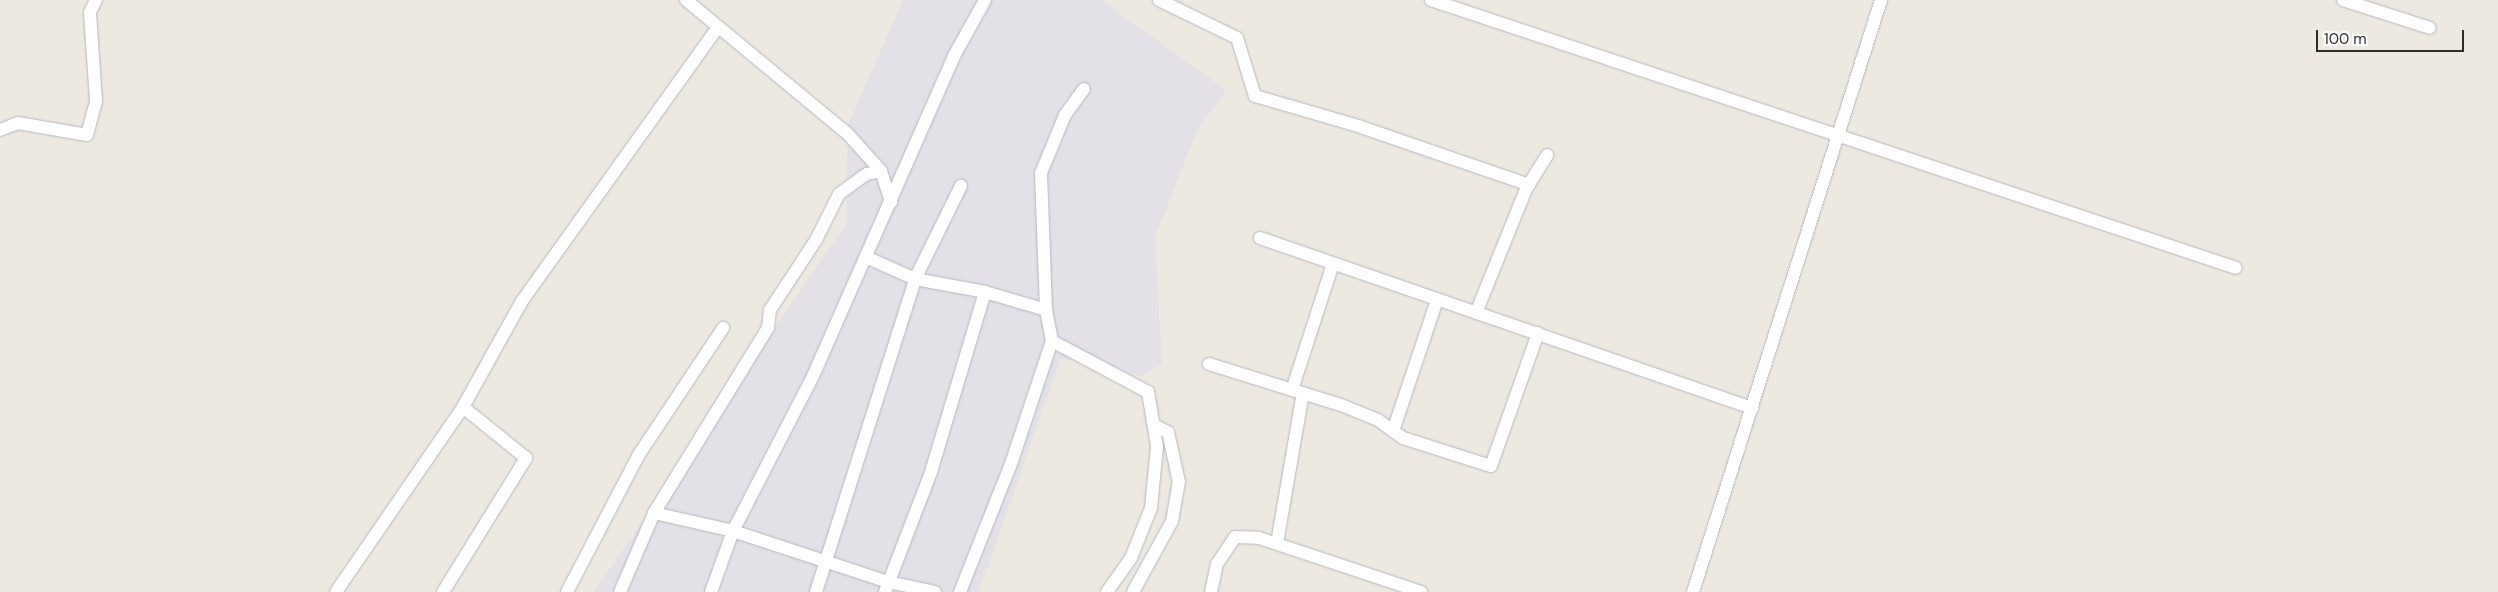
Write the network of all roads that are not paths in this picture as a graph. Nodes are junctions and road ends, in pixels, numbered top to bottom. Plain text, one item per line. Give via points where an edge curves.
1 (96, 0) edge
2 (686, 0) edge
3 (985, 0) edge
4 (1159, 0) edge
5 (1431, 0) edge
6 (1881, 0) edge
7 (2343, 0) edge
8 (718, 27) junction
9 (2430, 28) dead end
10 (1084, 88) dead end
11 (0, 130) edge
12 (1838, 137) junction
13 (1546, 155) dead end
14 (881, 171) junction
15 (1529, 185) junction
16 (961, 186) dead end
17 (891, 202) junction
18 (1260, 238) dead end
19 (868, 258) junction
20 (1333, 264) junction
21 (2236, 268) dead end
22 (915, 279) junction
23 (985, 292) junction
24 (1437, 300) junction
25 (1046, 310) junction
26 (1476, 314) junction
27 (723, 328) dead end
28 (1538, 333) junction
29 (1052, 341) junction
30 (1208, 364) dead end
31 (1297, 392) junction
32 (463, 407) junction
33 (1752, 408) junction
34 (1154, 425) junction
35 (1392, 431) junction
36 (654, 513) junction
37 (733, 531) junction
38 (1277, 543) junction
39 (827, 559) junction
40 (886, 587) edge
41 (336, 592) edge
42 (443, 592) edge
43 (567, 592) edge
44 (620, 592) edge
45 (711, 592) edge
46 (816, 592) edge
47 (936, 592) edge
48 (960, 592) edge
49 (1107, 592) edge
50 (1133, 592) edge
51 (1211, 592) edge
52 (1422, 592) edge
53 (1693, 592) edge

1 - 11 street via 90,12 96,101 87,135 18,123
2 - 8 street
3 - 17 street via 954,56
4 - 15 street via 1237,38 1254,96 1358,126
5 - 12 street
6 - 12 street
7 - 9 street
8 - 14 street via 847,133
8 - 32 street via 522,301
10 - 25 street via 1065,114 1041,173
12 - 21 street
12 - 33 street
13 - 15 street
14 - 17 street
14 - 36 street via 867,174 839,194 816,240 770,310 768,328
15 - 26 street
16 - 22 street
17 - 19 street
18 - 20 street
19 - 22 street
19 - 37 street
20 - 24 street
20 - 31 street
22 - 23 street
22 - 39 street
23 - 25 street
23 - 40 street via 931,472
24 - 26 street
24 - 35 street
25 - 29 street
26 - 28 street
27 - 43 street via 638,456
28 - 33 street
28 - 35 street via 1495,464 1486,466
29 - 34 street via 1148,392
29 - 48 street via 1012,461
30 - 31 street
31 - 35 street via 1378,420
31 - 38 street
32 - 41 street
32 - 42 street via 526,458
33 - 53 street
34 - 49 street via 1157,446 1151,508 1131,558
34 - 50 street via 1168,432 1179,482 1172,521
36 - 37 street
36 - 44 street
37 - 39 street
37 - 45 street
38 - 51 street via 1236,536 1217,564
38 - 52 street
39 - 40 street
39 - 46 street
40 - 47 street

